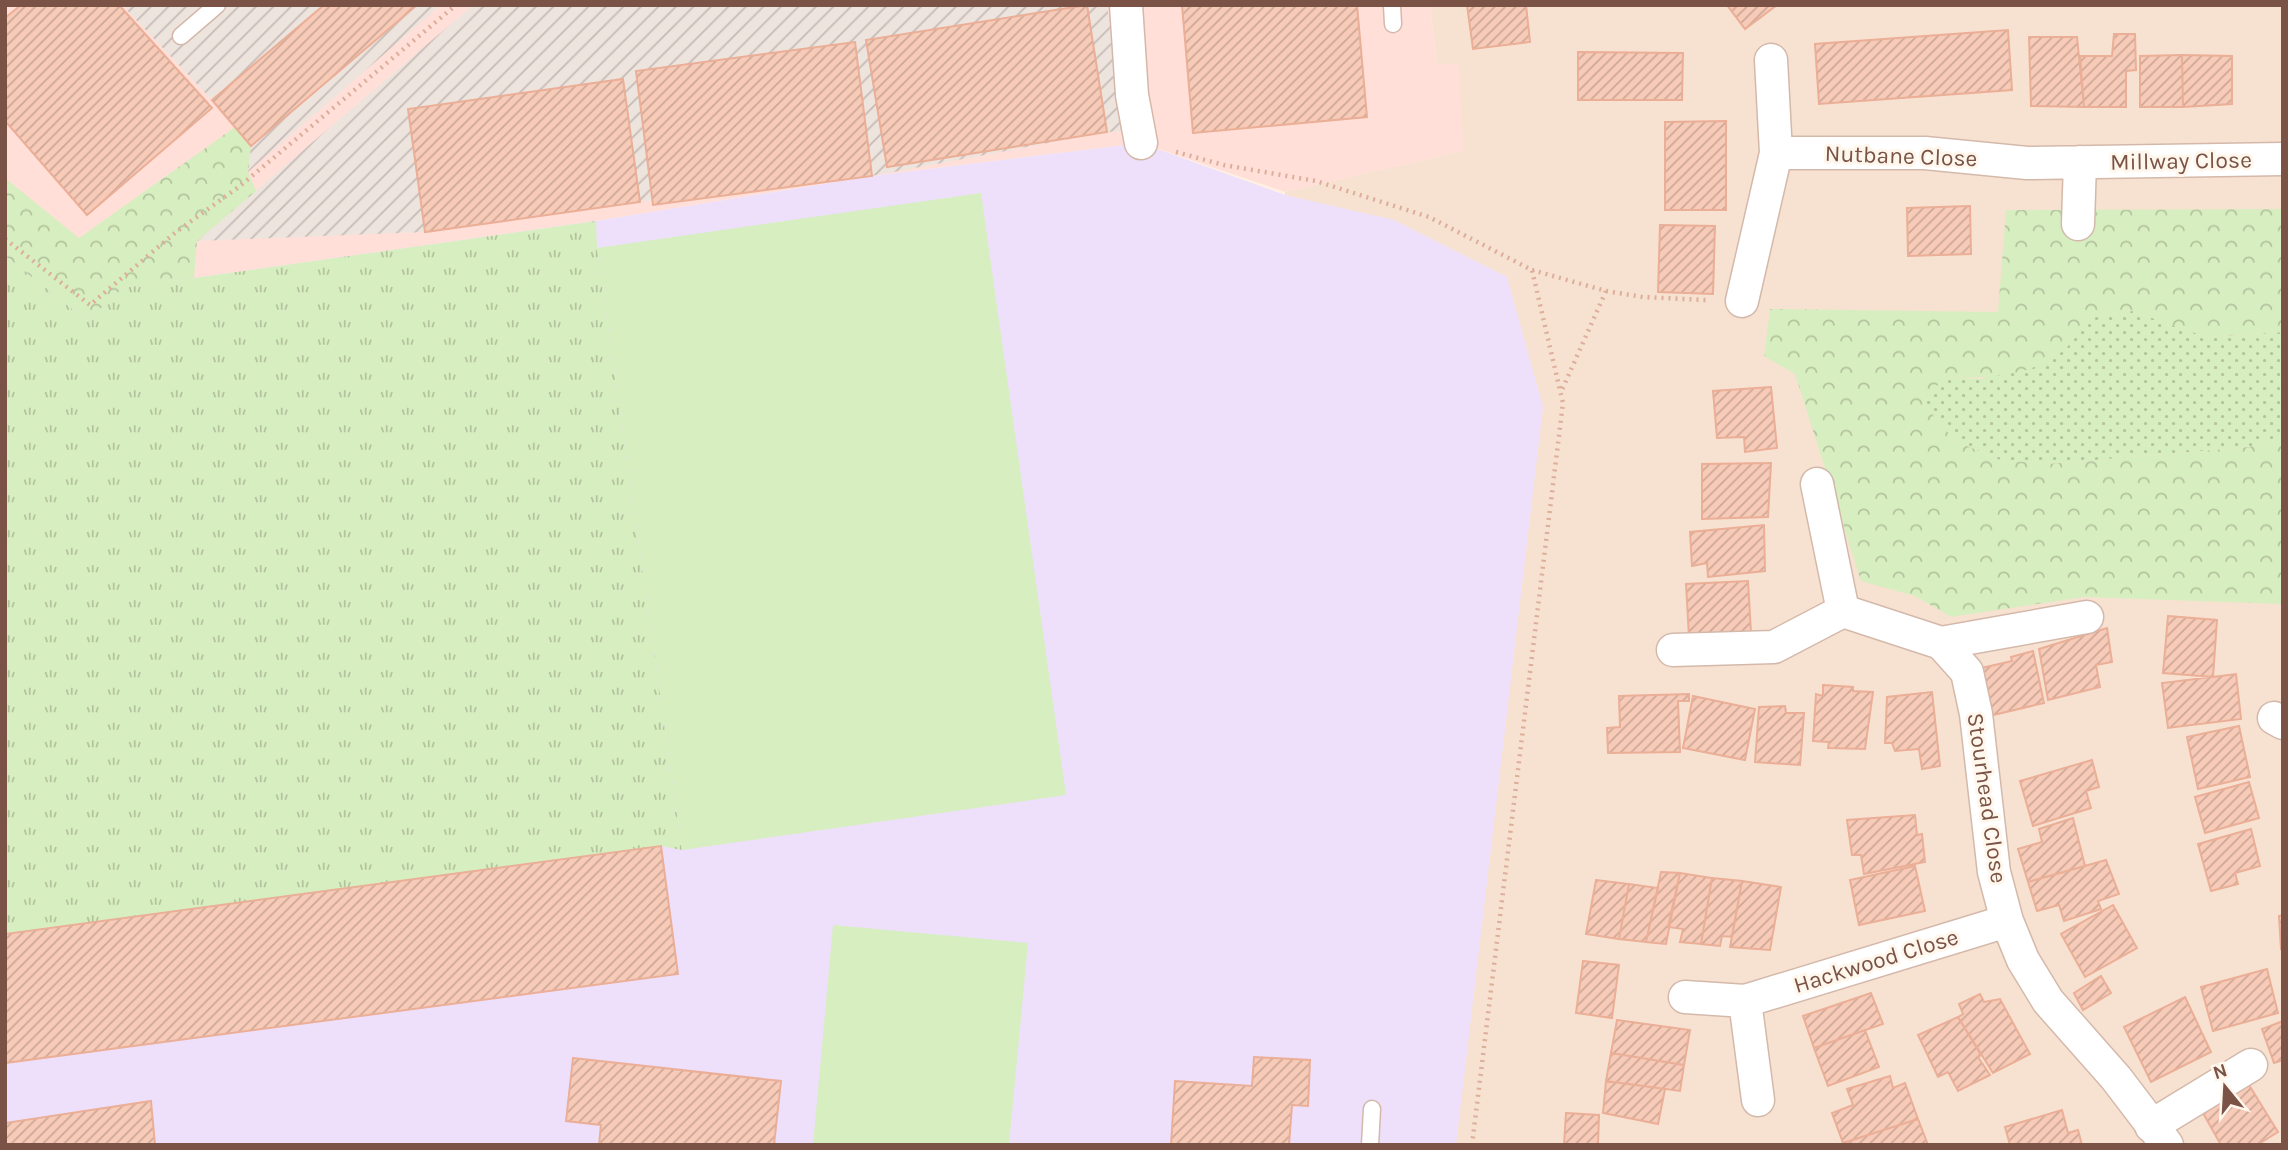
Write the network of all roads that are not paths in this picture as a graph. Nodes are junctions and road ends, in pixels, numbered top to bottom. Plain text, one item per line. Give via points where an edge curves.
1 (217, 5) edge
2 (1126, 5) edge
3 (1392, 5) edge
4 (1393, 24) dead end
5 (181, 36) dead end
6 (1772, 60) dead end
7 (1141, 143) road end
8 (1776, 153) junction
9 (2283, 159) edge
10 (2080, 162) junction
11 (2027, 163) joint
12 (2078, 224) dead end
13 (1742, 301) road end
14 (1816, 484) dead end
15 (1843, 611) junction
16 (2087, 617) dead end
17 (1941, 643) junction
18 (1673, 650) dead end
19 (2007, 921) junction
20 (1685, 998) dead end
21 (1745, 1001) junction
22 (2251, 1065) dead end
23 (1758, 1100) dead end
24 (1373, 1109) dead end
25 (2159, 1135) edge
26 (1370, 1145) edge

1 - 5 lane
2 - 7 street via 1132,95
3 - 4 lane
6 - 8 street
8 - 11 street, Nutbane Close via 1925,153
8 - 13 street
9 - 10 street, Millway Close
10 - 11 street, Millway Close
10 - 12 street, Millway Close
14 - 15 street
15 - 17 street
15 - 18 street via 1774,648
16 - 17 street
17 - 19 street, Stourhead Close via 1967,672 1994,872
19 - 21 street, Hackwood Close
19 - 25 street, Stourhead Close via 2023,961 2048,1001
20 - 21 street, Hackwood Close
21 - 23 street
22 - 25 street, Stourhead Close
24 - 26 lane

